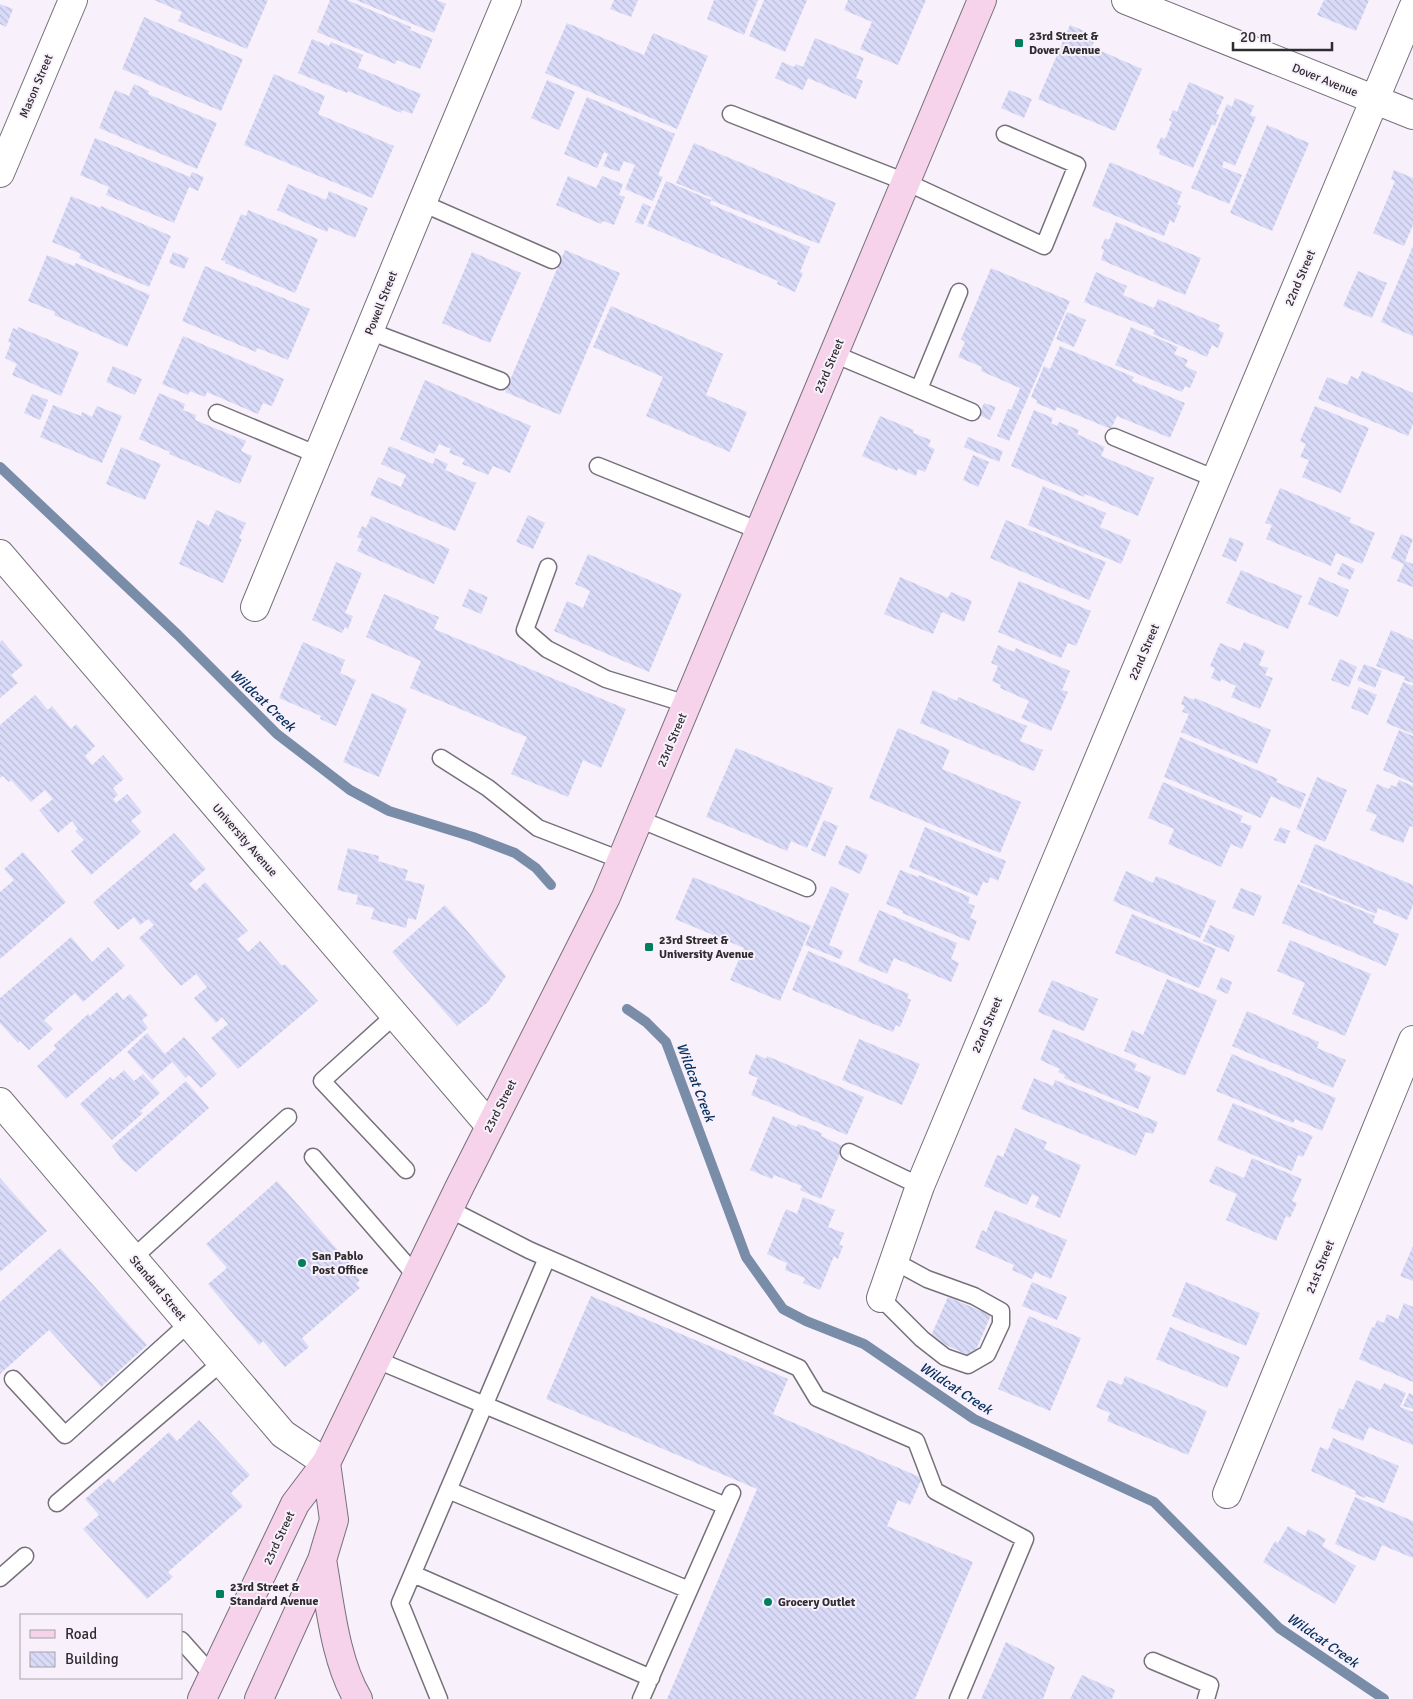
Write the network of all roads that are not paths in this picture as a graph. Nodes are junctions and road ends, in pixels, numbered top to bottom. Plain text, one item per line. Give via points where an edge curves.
1 (73, 0) edge
2 (508, 0) edge
3 (982, 0) edge
4 (1126, 0) edge
5 (1413, 8) edge
6 (1376, 100) junction
7 (731, 114) dead end
8 (1413, 115) edge
9 (1005, 134) dead end
10 (0, 173) edge
11 (906, 182) junction
12 (422, 203) junction
13 (552, 260) dead end
14 (959, 292) dead end
15 (369, 331) junction
16 (834, 354) junction
17 (501, 382) dead end
18 (919, 389) junction
19 (218, 412) dead end
20 (972, 412) dead end
21 (1114, 437) dead end
22 (318, 455) junction
23 (598, 466) dead end
24 (1216, 479) junction
25 (760, 531) junction
26 (0, 554) edge
27 (548, 567) dead end
28 (256, 607) dead end
29 (687, 704) junction
30 (441, 758) dead end
31 (639, 819) junction
32 (621, 860) junction
33 (807, 888) dead end
34 (395, 1015) junction
35 (1413, 1040) edge
36 (1, 1105) edge
37 (288, 1117) dead end
38 (490, 1126) junction
39 (849, 1152) dead end
40 (313, 1157) dead end
41 (406, 1170) dead end
42 (920, 1186) junction
43 (449, 1209) junction
44 (133, 1258) junction
45 (546, 1258) junction
46 (894, 1260) junction
47 (417, 1277) junction
48 (882, 1298) joint
49 (188, 1323) junction
50 (376, 1360) junction
51 (222, 1362) junction
52 (13, 1380) dead end
53 (484, 1404) junction
54 (326, 1463) junction
55 (448, 1490) junction
56 (1227, 1494) dead end
57 (57, 1503) dead end
58 (25, 1556) dead end
59 (322, 1560) junction
60 (413, 1574) junction
61 (0, 1578) edge
62 (690, 1590) junction
63 (182, 1642) edge
64 (1153, 1661) dead end
65 (651, 1678) junction
66 (207, 1688) edge
67 (259, 1699) edge
68 (358, 1699) edge
69 (439, 1699) edge
70 (641, 1699) edge
71 (958, 1699) edge
72 (1206, 1699) edge

1 - 10 street, Mason Street
2 - 12 street, Powell Street
3 - 11 main road, 23rd Street
4 - 6 street, Dover Avenue
5 - 6 street, 22nd Street
6 - 8 street, Dover Avenue
6 - 24 street, 22nd Street
7 - 11 lane
9 - 11 lane via 1077,165 1044,246
11 - 16 main road, 23rd Street
12 - 13 lane
12 - 15 street, Powell Street
14 - 18 lane
15 - 17 lane
15 - 22 street, Powell Street
16 - 18 lane
16 - 25 main road, 23rd Street
18 - 20 lane
19 - 22 lane
21 - 24 lane
22 - 28 street, Powell Street
23 - 25 lane
24 - 42 street, 22nd Street
25 - 29 main road, 23rd Street
26 - 34 street, University Avenue
27 - 29 lane via 525,630 547,649 606,679
29 - 31 main road, 23rd Street
30 - 32 lane via 488,788 538,828
31 - 32 main road, 23rd Street
31 - 33 lane
32 - 38 main road, 23rd Street via 606,897
34 - 38 street, University Avenue
34 - 41 lane via 322,1081
35 - 56 street, 21st Street
36 - 44 street, Standard Street
37 - 44 lane
38 - 43 main road, 23rd Street
39 - 42 lane
40 - 47 lane
42 - 46 street, 22nd Street
43 - 45 lane
43 - 47 main road, 23rd Street
44 - 49 street, Standard Street
45 - 53 lane
45 - 71 lane via 799,1368 816,1398 916,1441 935,1491 1026,1539
46 - 48 street, 22nd Street
46 - 48 lane via 927,1279 974,1296 1001,1311 1001,1324 987,1354 968,1365 945,1357 922,1339
47 - 50 main road, 23rd Street
49 - 51 street, Standard Street
49 - 52 lane via 65,1434
50 - 53 lane
50 - 54 main road, 23rd Street
51 - 54 street, Standard Street via 283,1434
51 - 57 lane
53 - 55 lane
53 - 62 lane via 729,1499
54 - 59 main road via 334,1520
54 - 66 main road, 23rd Street via 295,1504
55 - 60 lane
55 - 62 lane
58 - 61 lane
59 - 67 main road
59 - 68 main road via 340,1656 348,1683
60 - 65 lane
60 - 69 lane via 400,1602
62 - 65 lane
63 - 66 lane
64 - 72 lane via 1210,1685
65 - 70 lane

